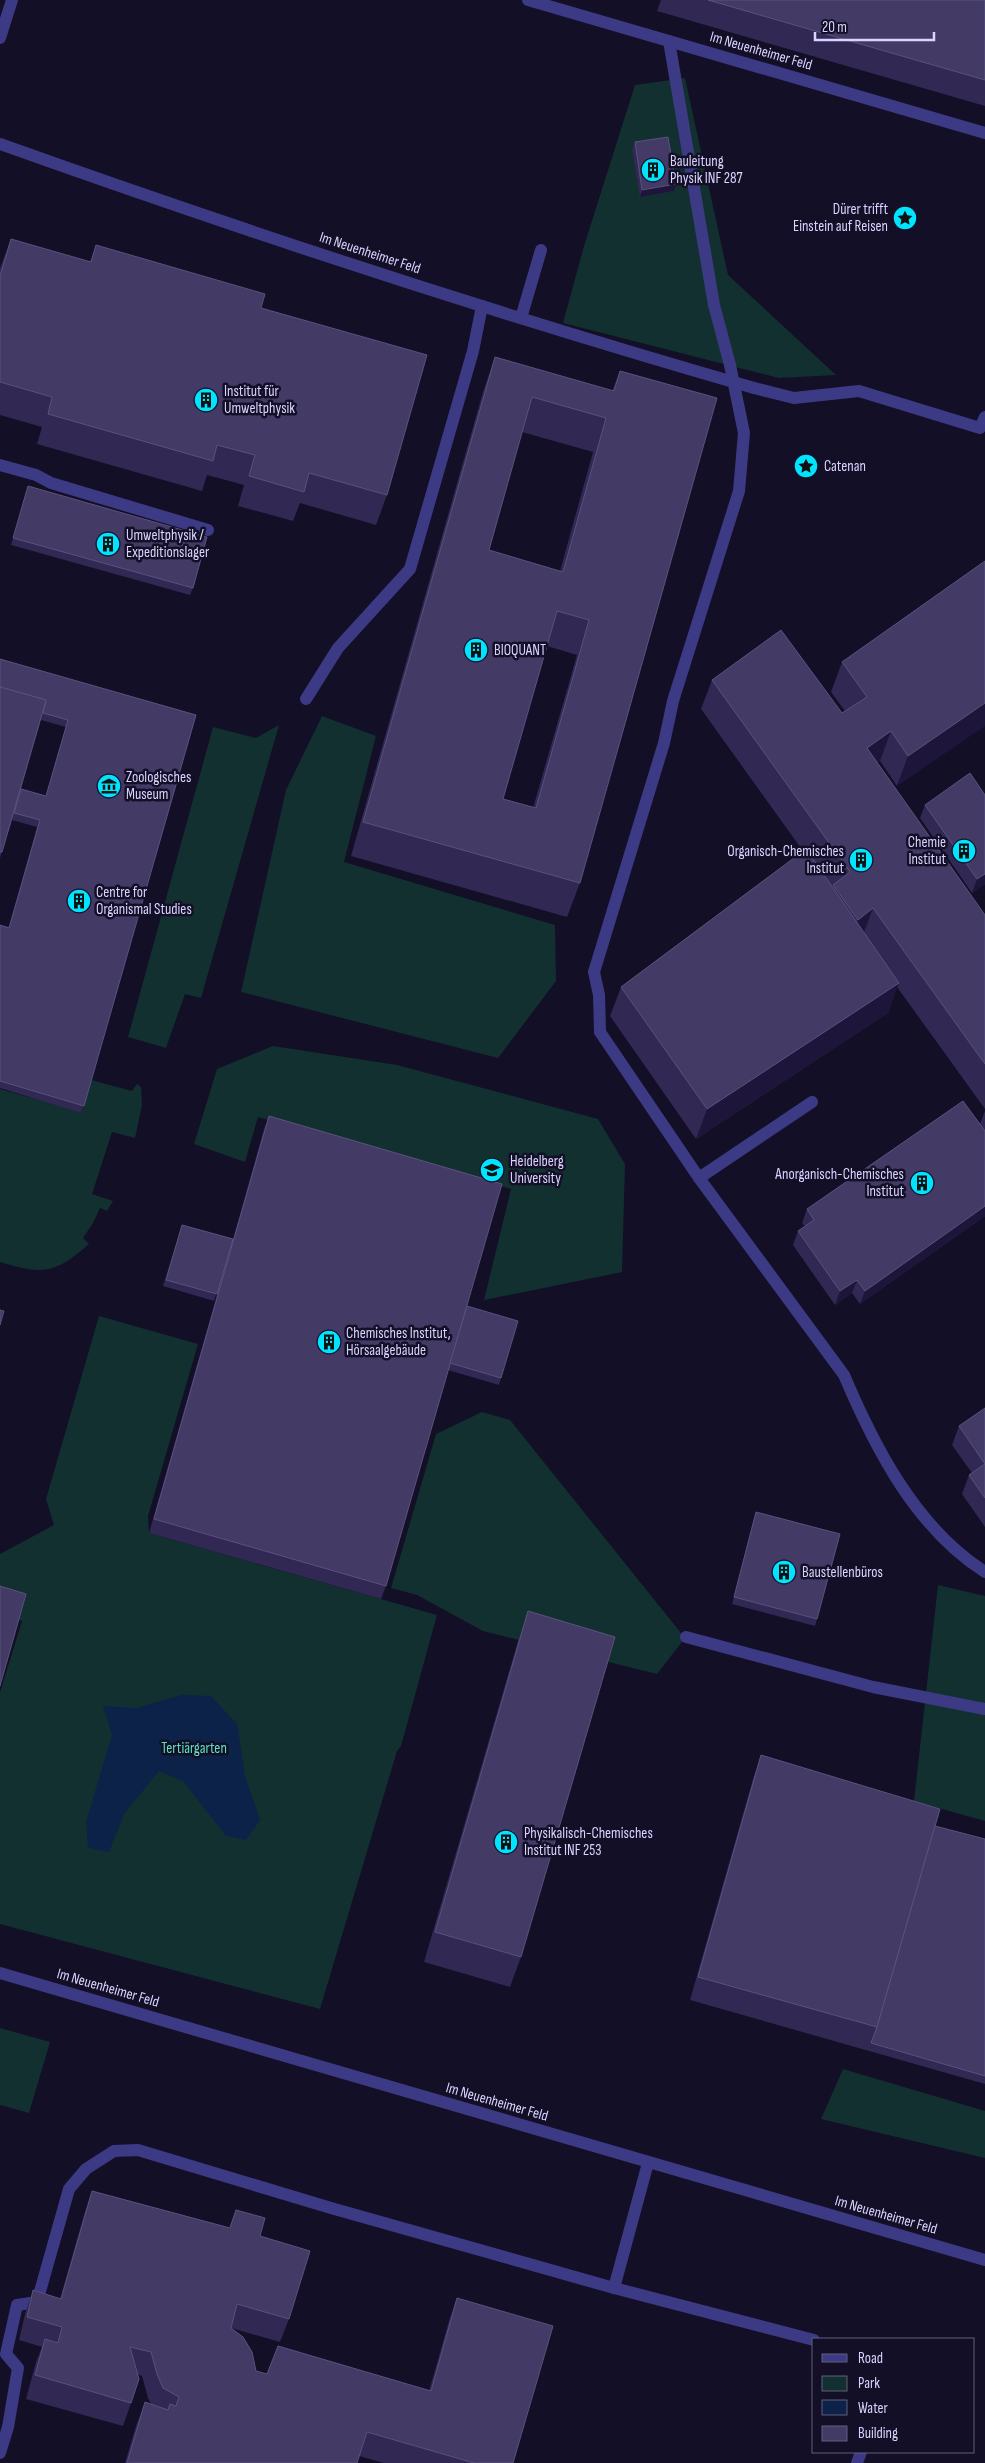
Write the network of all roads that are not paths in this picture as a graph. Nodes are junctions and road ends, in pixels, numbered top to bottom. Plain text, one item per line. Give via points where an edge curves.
1 (12, 0) edge
2 (528, 0) edge
3 (0, 38) edge
4 (669, 41) junction
5 (985, 133) edge
6 (0, 144) edge
7 (541, 250) dead end
8 (482, 306) junction
9 (521, 318) junction
10 (734, 382) junction
11 (983, 427) edge
12 (0, 465) edge
13 (208, 530) dead end
14 (306, 699) dead end
15 (812, 1102) dead end
16 (700, 1178) junction
17 (985, 1572) edge
18 (686, 1637) dead end
19 (985, 1709) edge
20 (0, 1973) edge
21 (648, 2163) junction
22 (985, 2260) edge
23 (614, 2288) junction
24 (812, 2339) edge
25 (0, 2453) edge

1 - 3 street
2 - 4 street, Im Neuenheimer Feld
4 - 5 street, Im Neuenheimer Feld
4 - 10 street via 714,305
6 - 8 street, Im Neuenheimer Feld via 144,197
7 - 9 street
8 - 9 street, Im Neuenheimer Feld
8 - 14 street via 473,351 410,568 338,648
9 - 10 street, Im Neuenheimer Feld
10 - 11 street, Im Neuenheimer Feld via 794,398 859,391
10 - 16 street via 744,433 739,491 594,972 599,996 600,1032
12 - 13 street
15 - 16 street
16 - 17 street via 844,1375 858,1408 909,1499 970,1562
18 - 19 street via 873,1687
20 - 21 street, Im Neuenheimer Feld
21 - 22 street, Im Neuenheimer Feld
21 - 23 street
23 - 24 street
23 - 25 street via 138,2150 114,2151 86,2169 69,2189 37,2302 17,2305 6,2354 18,2368 8,2428

